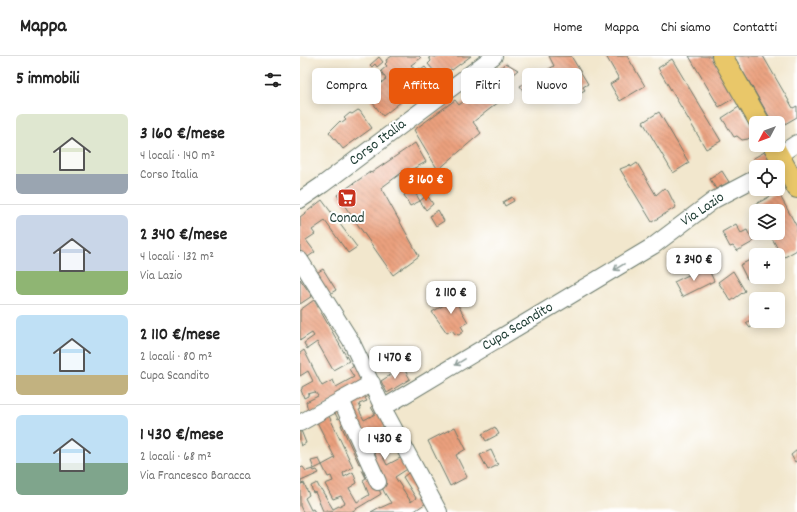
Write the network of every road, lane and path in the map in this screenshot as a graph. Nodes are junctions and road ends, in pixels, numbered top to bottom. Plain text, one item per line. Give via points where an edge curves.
1 (494, 56) edge
2 (722, 56) edge
3 (756, 116) edge
4 (797, 143) edge
5 (778, 158) edge
6 (749, 182) edge
7 (797, 188) edge
8 (300, 200) edge
9 (653, 246) joint
10 (300, 260) edge
11 (372, 383) junction
12 (341, 400) junction
13 (383, 408) junction
14 (300, 423) edge
15 (378, 482) dead end
16 (439, 512) edge

1 - 8 street, Corso Italia
2 - 3 main road
4 - 5 street
5 - 7 main road
6 - 9 street, Via Lazio via 714,200
9 -> 13 street, Cupa Scandito
10 - 11 street via 351,342
11 - 12 street
11 - 13 street
12 - 14 street
12 - 15 street
13 - 16 street

